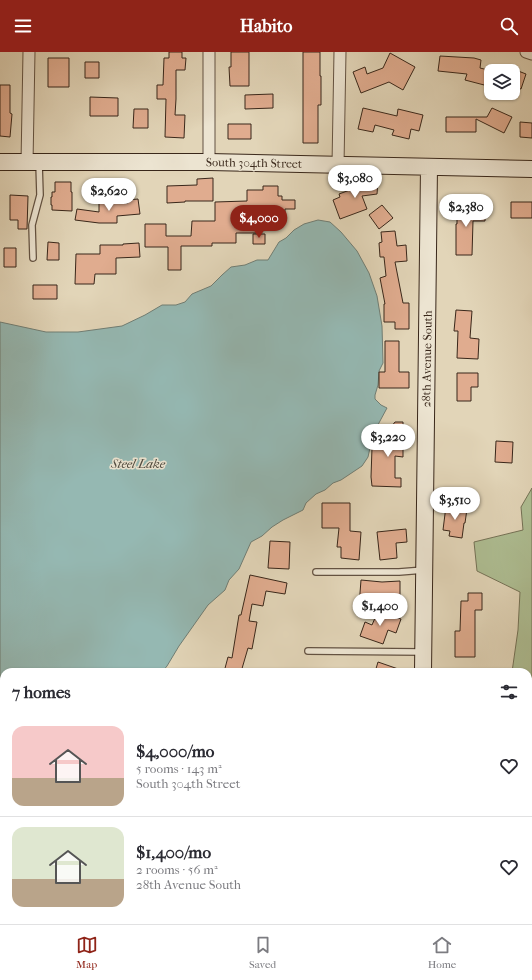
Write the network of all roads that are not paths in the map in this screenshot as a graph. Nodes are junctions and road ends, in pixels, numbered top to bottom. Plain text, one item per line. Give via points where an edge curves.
1 (29, 52) edge
2 (209, 52) edge
3 (340, 52) edge
4 (526, 52) edge
5 (532, 54) edge
6 (0, 162) edge
7 (208, 162) junction
8 (33, 163) junction
9 (338, 165) junction
10 (429, 167) junction
11 (532, 169) edge
12 (33, 258) dead end
13 (424, 570) junction
14 (316, 572) dead end
15 (308, 651) dead end
16 (423, 652) junction
17 (423, 668) edge

1 - 8 street
2 - 7 street
3 - 9 street
4 - 5 street
6 - 8 street, South 304th Street
7 - 8 street, South 304th Street
7 - 9 street, South 304th Street
8 - 12 lane via 40,195 32,225
9 - 10 street, South 304th Street
10 - 11 street, South 304th Street
10 - 13 street, 28th Avenue South
13 - 14 lane
13 - 16 street, 28th Avenue South
15 - 16 lane
16 - 17 street, 28th Avenue South

